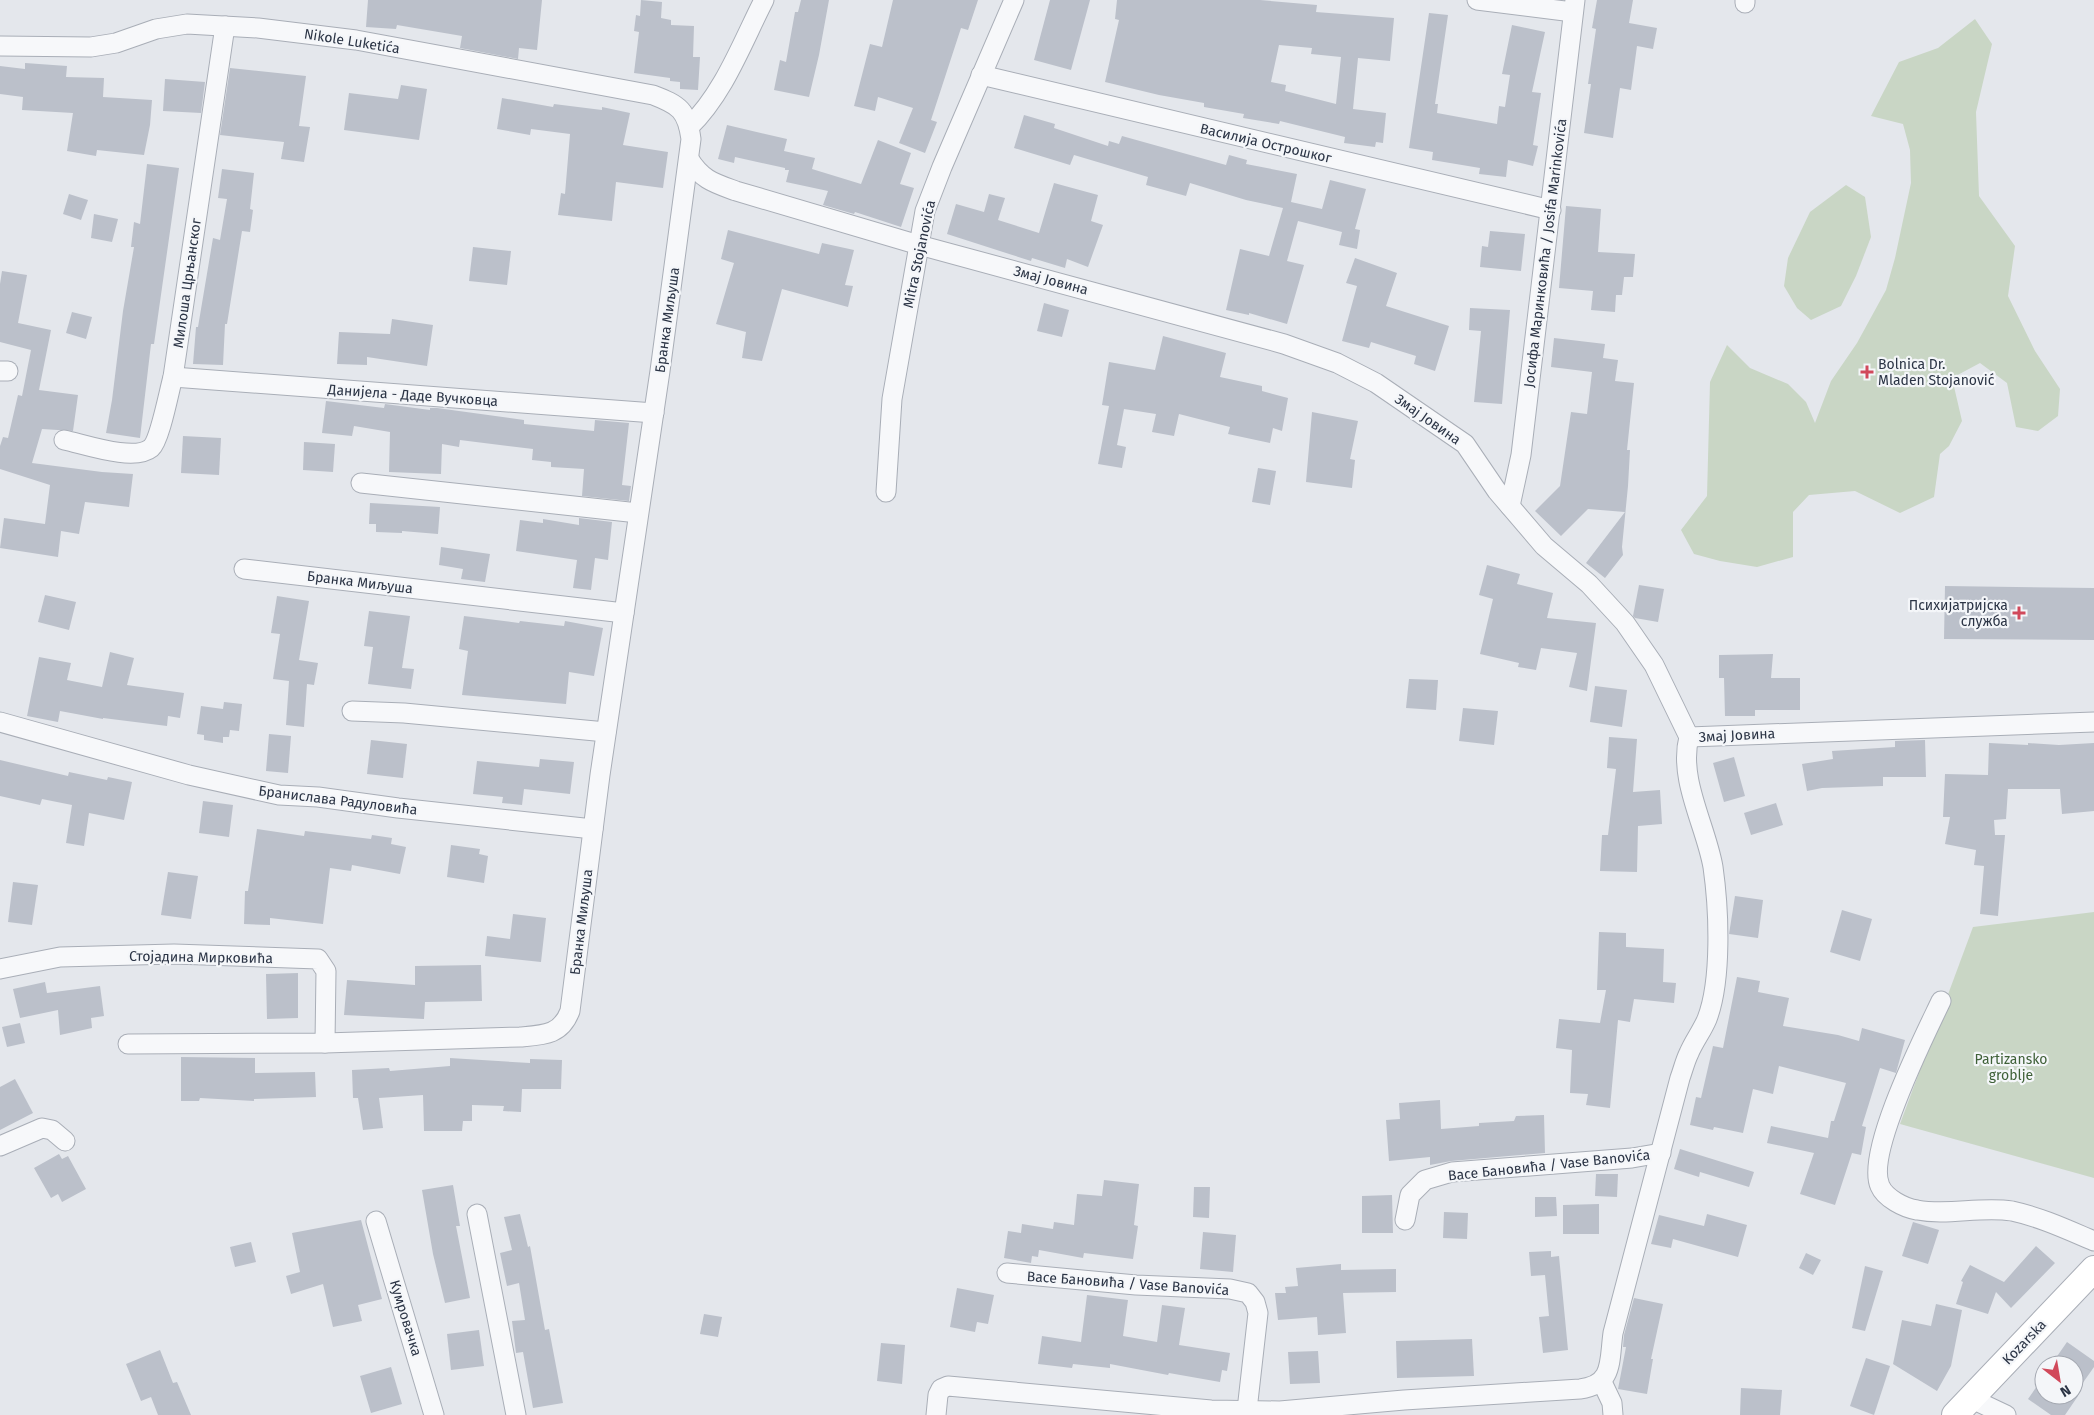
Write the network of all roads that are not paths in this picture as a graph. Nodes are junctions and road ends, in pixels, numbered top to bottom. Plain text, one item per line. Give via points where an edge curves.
1 (764, 0) edge
2 (1014, 0) edge
3 (1477, 0) edge
4 (1574, 6) edge
5 (225, 26) junction
6 (0, 46) edge
7 (980, 75) junction
8 (689, 127) junction
9 (689, 159) junction
10 (1551, 210) junction
11 (919, 245) junction
12 (173, 377) junction
13 (654, 412) junction
14 (64, 440) dead end
15 (361, 483) dead end
16 (886, 492) dead end
17 (1510, 506) junction
18 (638, 513) junction
19 (244, 569) dead end
20 (624, 613) junction
21 (352, 711) dead end
22 (0, 722) edge
23 (2094, 722) edge
24 (606, 732) junction
25 (1689, 738) junction
26 (593, 828) junction
27 (0, 969) edge
28 (1941, 1001) dead end
29 (324, 1043) junction
30 (128, 1044) dead end
31 (65, 1141) dead end
32 (0, 1146) edge
33 (1661, 1153) junction
34 (477, 1214) dead end
35 (1405, 1220) dead end
36 (376, 1221) dead end
37 (2094, 1241) edge
38 (2094, 1269) edge
39 (1007, 1273) dead end
40 (1602, 1382) junction
41 (1963, 1407) edge
42 (1247, 1410) junction
43 (434, 1415) edge
44 (516, 1415) edge
45 (936, 1415) edge
46 (1613, 1415) edge
47 (2006, 1415) edge

1 - 8 street via 719,90
2 - 7 street, Mitra Stojanovića
3 - 4 street
4 - 10 street, Јосифа Маринковића / Josifa Marinkovića
5 - 6 street, Nikole Luketića via 187,24 91,47
5 - 8 street, Nikole Luketića via 356,40 653,95 673,103
5 - 12 street, Милоша Црњанског
7 - 10 street, Василија Острошког
7 - 11 street, Mitra Stojanovića via 925,211
8 - 9 street, Бранка Миљуша
9 - 11 street, Змај Јовина via 697,172 711,182
9 - 13 street, Бранка Миљуша
10 - 17 street, Јосифа Маринковића / Josifa Marinkovića via 1521,455
11 - 16 street, Mitra Stojanovića via 892,399
11 - 17 street, Змај Јовина via 1284,344 1337,363 1376,383 1465,444
12 - 13 street, Данијела - Даде Вучковца
12 - 14 street, Милоша Црњанског via 158,434 152,447 142,453 125,454
13 - 18 street, Бранка Миљуша
15 - 18 street
17 - 25 street, Змај Јовина via 1544,546 1589,584 1625,623 1654,665
18 - 20 street, Бранка Миљуша
19 - 20 street, Бранка Миљуша
20 - 24 street, Бранка Миљуша
21 - 24 street
22 - 26 street, Бранислава Радуловића via 279,795
23 - 25 street, Змај Јовина
24 - 26 street, Бранка Миљуша
25 - 33 street, Васе Бановића / Vase Banovića via 1686,768 1713,867 1718,934 1716,982 1707,1019 1680,1078
26 - 29 street, Бранка Миљуша via 570,1011 566,1022 558,1029 543,1035
27 - 29 street, Стојадина Мирковића via 60,957 174,954 318,959 326,971
28 - 37 street via 1880,1147 1879,1185 1896,1202 1915,1210 2011,1211
29 - 30 street
31 - 32 street via 52,1130 42,1128
33 - 35 street, Васе Бановића / Vase Banovića via 1452,1172 1425,1180 1410,1195
33 - 40 street, Васе Бановића / Vase Banovića
34 - 44 street
36 - 43 street, Кумровачка
38 - 41 street, Kozarska
39 - 42 street, Васе Бановића / Vase Banovića via 1248,1293 1258,1313
40 - 42 street via 1593,1388 1280,1411
40 - 46 street via 1612,1403
41 - 47 street
42 - 45 street via 1211,1410 948,1386 938,1394

